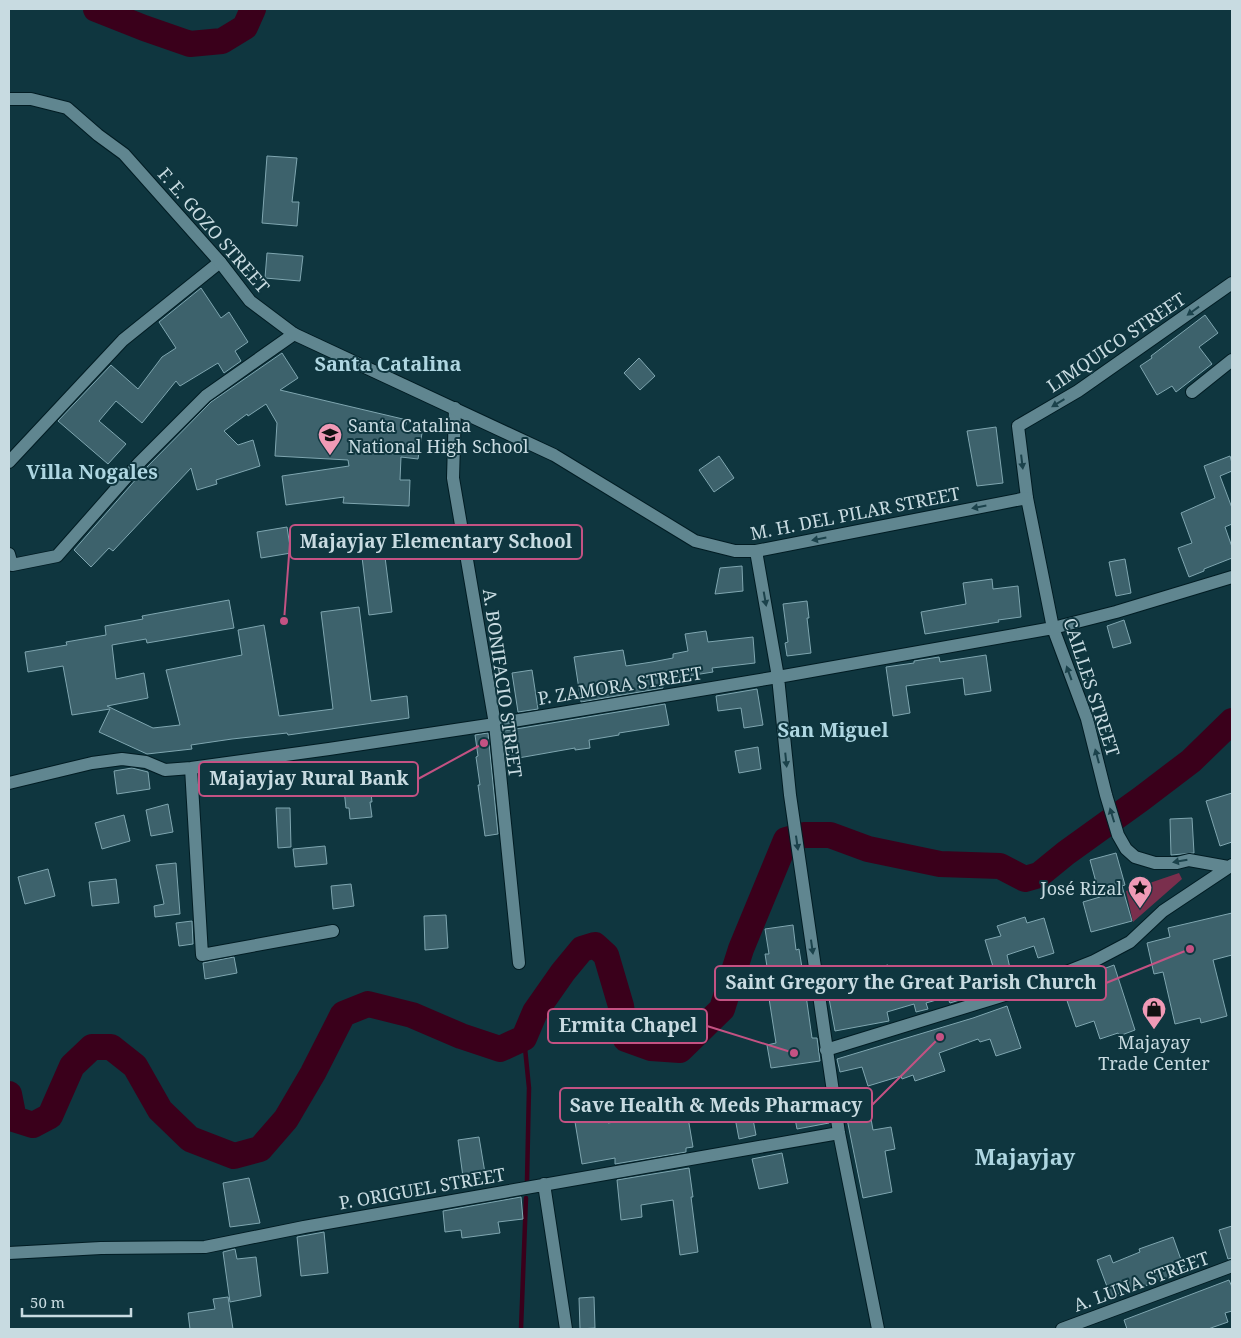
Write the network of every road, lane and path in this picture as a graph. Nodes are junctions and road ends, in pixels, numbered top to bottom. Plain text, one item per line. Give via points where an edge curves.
1 (9, 98) edge
2 (220, 262) junction
3 (1232, 283) edge
4 (294, 334) junction
5 (1232, 360) edge
6 (1192, 392) dead end
7 (455, 408) junction
8 (1018, 426) joint
9 (9, 462) edge
10 (1027, 498) junction
11 (756, 551) junction
12 (9, 554) edge
13 (1232, 577) edge
14 (1053, 628) junction
15 (778, 677) junction
16 (494, 724) junction
17 (191, 768) junction
18 (9, 783) edge
19 (1230, 866) edge
20 (333, 931) dead end
21 (519, 963) dead end
22 (826, 1050) junction
23 (838, 1133) junction
24 (544, 1184) junction
25 (9, 1253) edge
26 (1232, 1266) edge
27 (566, 1329) edge
28 (878, 1329) edge
29 (1062, 1329) edge

1 - 2 street, F. E. GOZO STREET via 32,99 67,108 124,154
2 - 4 street, F. E. GOZO STREET via 250,301
2 - 9 street via 124,340
3 -> 8 street, LIMQUICO STREET via 1078,391
4 - 7 street, F. E. GOZO STREET
4 - 12 street via 206,396 140,463 57,556 12,565
5 - 6 street
7 - 11 street, M. H. DEL PILAR STREET via 554,455 695,541 735,551
7 - 16 street, A. BONIFACIO STREET via 453,478
8 -> 10 street, CAILLES STREET
10 -> 11 street, M. H. DEL PILAR STREET
10 - 14 street, CAILLES STREET
11 -> 15 street
13 - 14 street, P. ZAMORA STREET
14 - 15 street, P. ZAMORA STREET
19 -> 14 street, CAILLES STREET via 1189,860 1155,863 1135,857 1126,849 1118,835 1086,719
15 - 16 street, P. ZAMORA STREET
15 -> 22 street via 790,795
16 - 17 street, P. ZAMORA STREET
16 - 21 street, A. BONIFACIO STREET
17 - 18 street, P. ZAMORA STREET via 165,770 146,762 122,759
17 - 20 street via 202,955
19 - 22 street via 1163,911 1130,942 1094,961 1021,990
22 - 23 street
23 - 24 street, P. ORIGUEL STREET
23 - 28 street
24 - 25 street, P. ORIGUEL STREET via 205,1247
24 - 27 street
26 - 29 street, A. LUNA STREET

